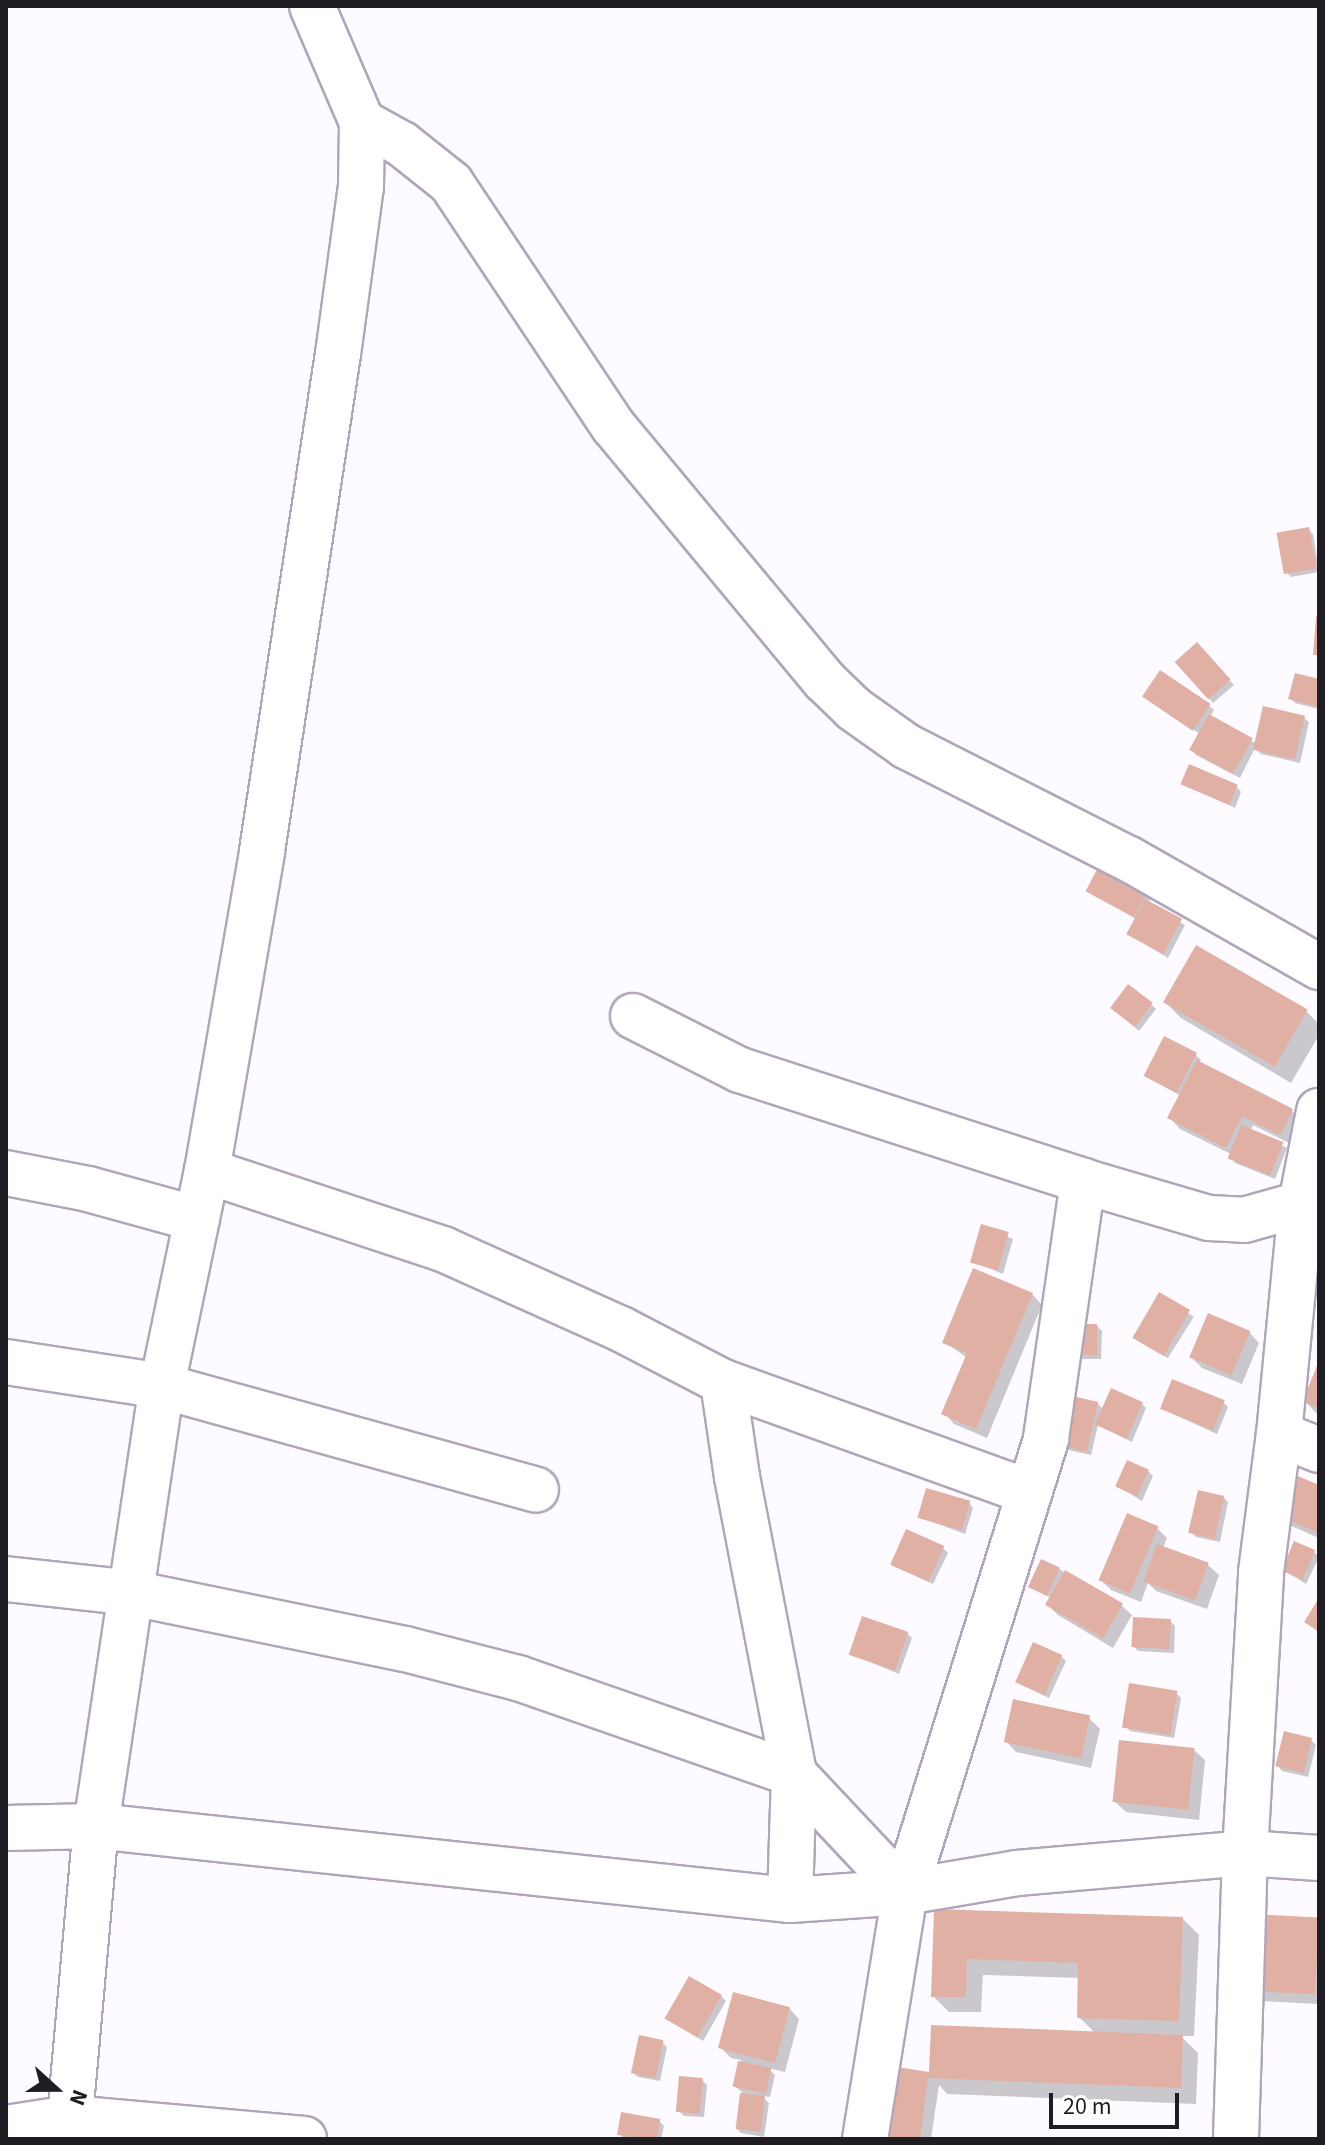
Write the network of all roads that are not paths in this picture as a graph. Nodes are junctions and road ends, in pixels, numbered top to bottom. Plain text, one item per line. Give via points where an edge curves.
1 (312, 6) edge
2 (362, 122) junction
3 (1319, 967) edge
4 (633, 1016) dead end
5 (1319, 1111) edge
6 (207, 1171) junction
7 (6, 1173) edge
8 (1083, 1181) junction
9 (1310, 1207) edge
10 (197, 1219) junction
11 (6, 1362) edge
12 (723, 1382) junction
13 (162, 1386) junction
14 (1279, 1434) junction
15 (1319, 1450) edge
16 (536, 1490) dead end
17 (1029, 1492) junction
18 (6, 1579) edge
19 (132, 1593) junction
20 (794, 1774) junction
21 (96, 1826) junction
22 (6, 1828) edge
23 (1245, 1853) junction
24 (1319, 1858) edge
25 (905, 1892) junction
26 (790, 1900) junction
27 (6, 2128) edge
28 (69, 2128) edge
29 (304, 2139) edge
30 (865, 2139) edge
31 (1236, 2139) edge

1 - 2 street
2 - 3 street via 402,144 451,183 614,427 854,709 906,746 1129,859
2 - 6 street via 361,187 338,354
4 - 8 street via 740,1070
5 - 9 street
6 - 10 street
6 - 12 street via 443,1249 621,1329
7 - 10 street
8 - 9 street via 1209,1218 1244,1220
8 - 17 street via 1046,1438
9 - 14 street
10 - 13 street
11 - 13 street
12 - 17 street
12 - 20 street
13 - 16 street
13 - 19 street
14 - 15 street
14 - 23 street via 1261,1572
17 - 25 street
18 - 19 street
19 - 20 street via 405,1649 518,1678
19 - 21 street
20 - 25 street
20 - 26 street
21 - 22 street
21 - 26 street
21 - 28 street
23 - 24 street
23 - 25 street via 1017,1873
23 - 31 street
25 - 26 street
25 - 30 street
27 - 28 street
28 - 29 street

